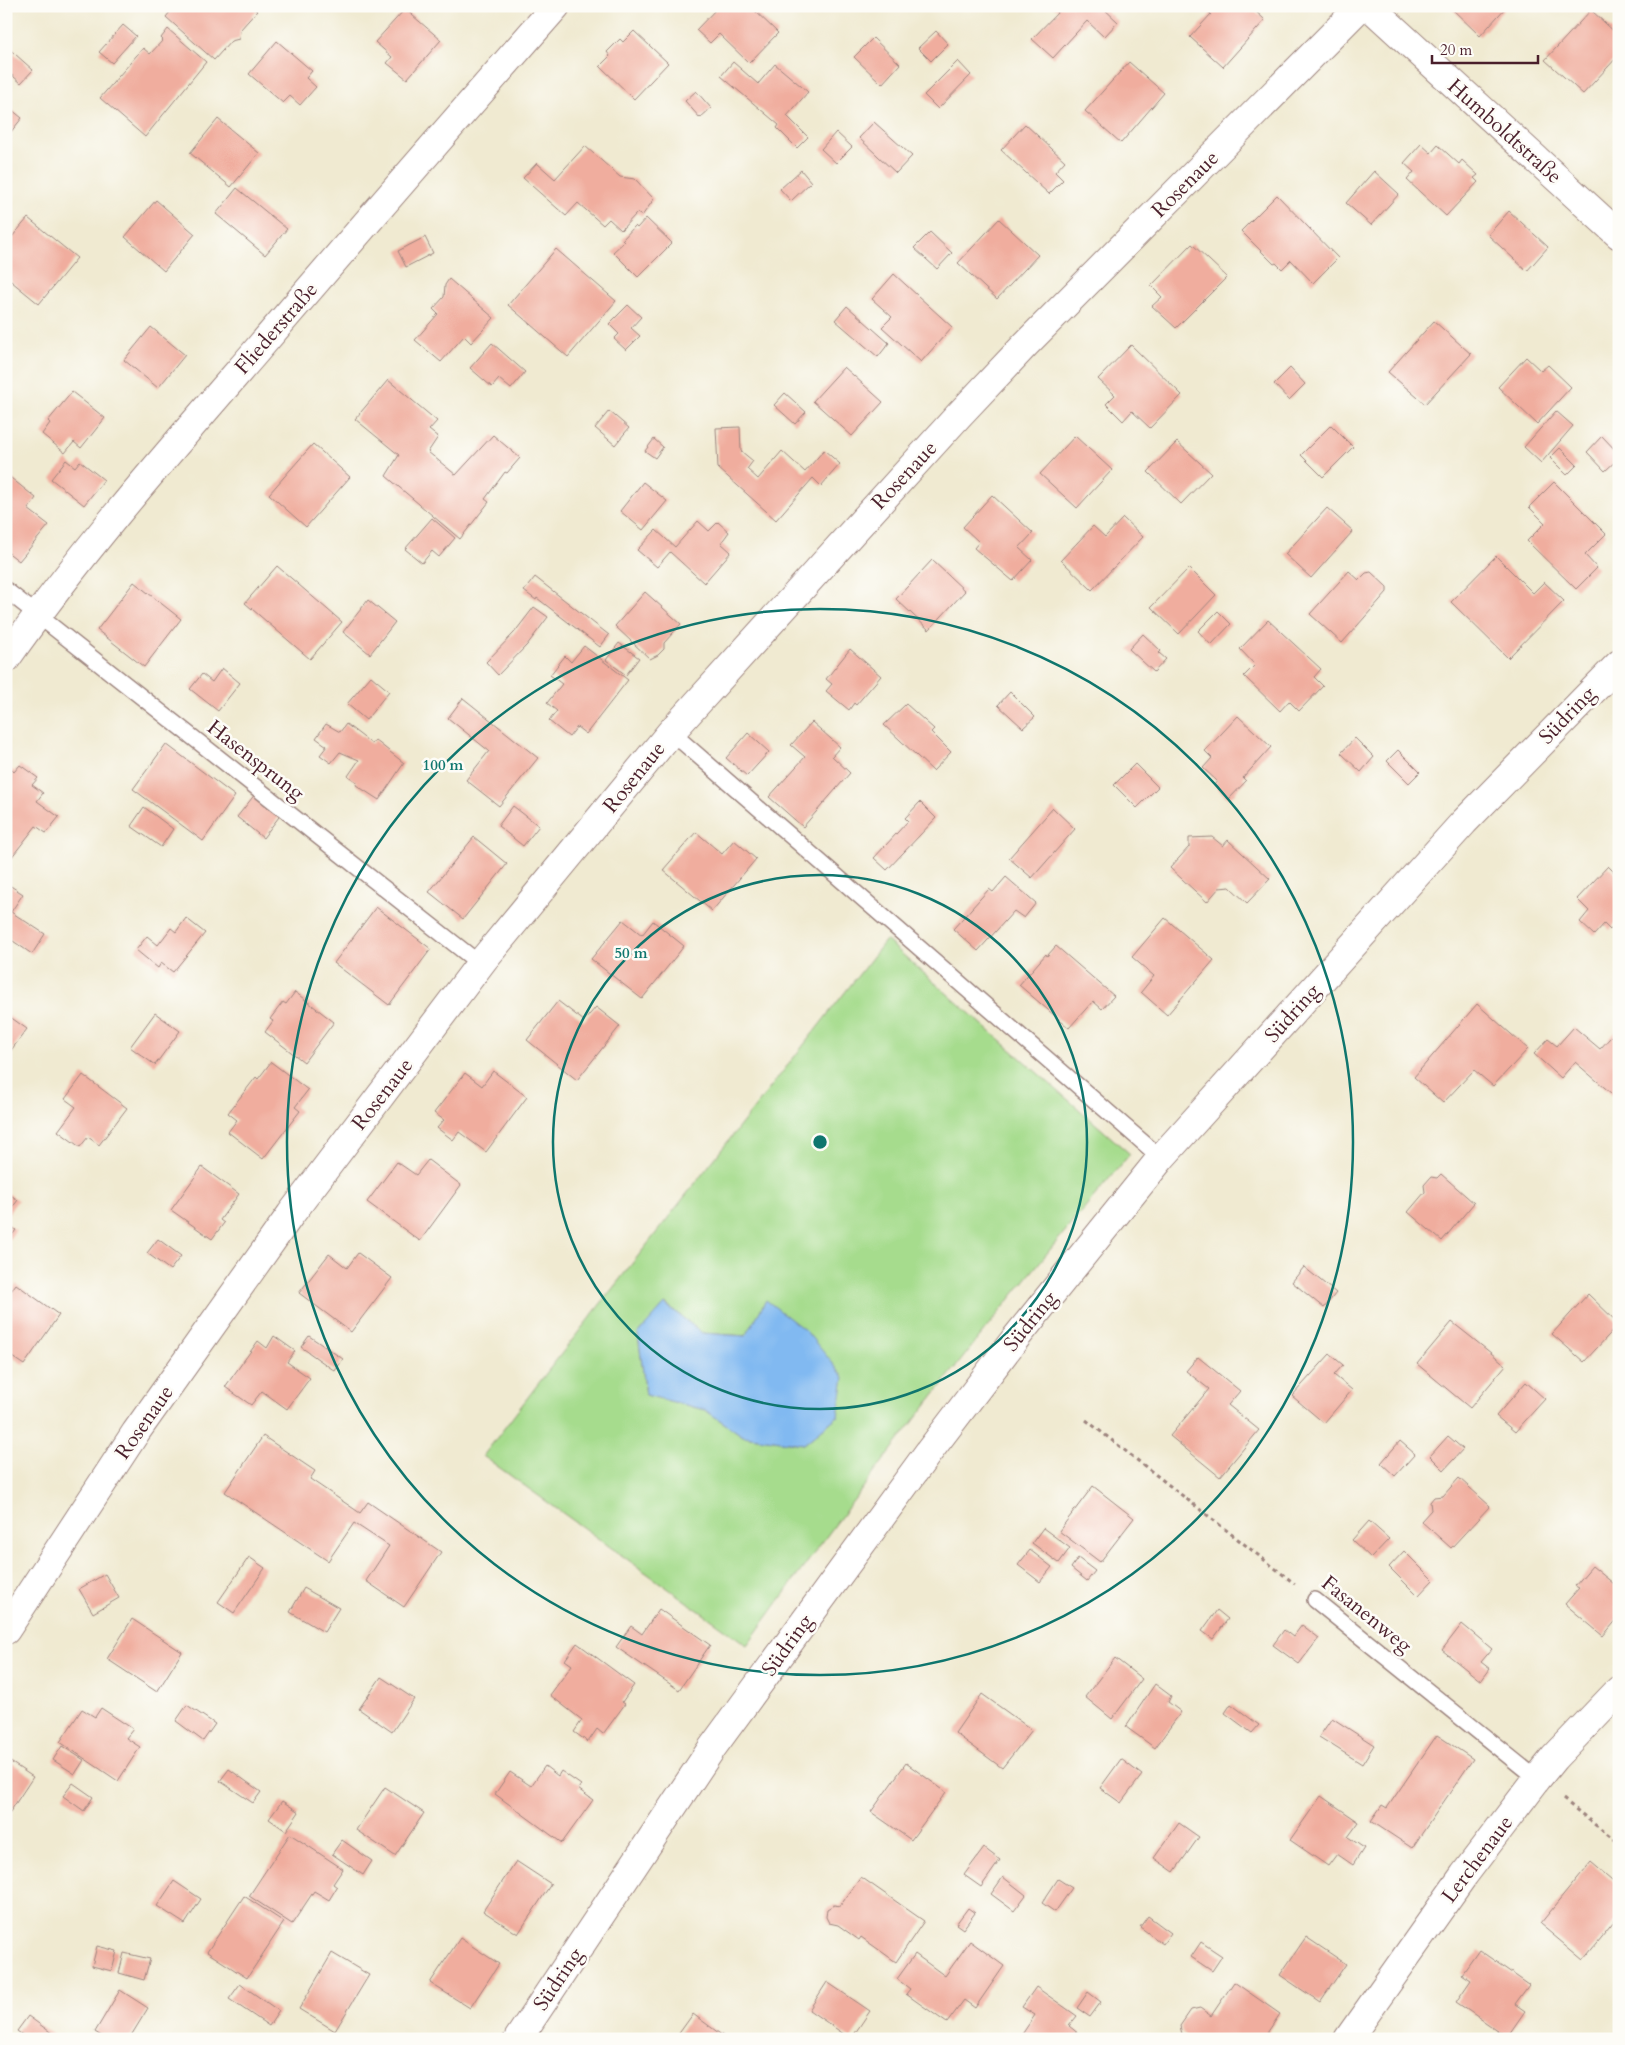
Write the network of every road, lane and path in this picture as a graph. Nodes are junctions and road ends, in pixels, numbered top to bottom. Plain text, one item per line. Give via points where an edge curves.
1 (556, 6) edge
2 (1361, 6) edge
3 (1369, 6) edge
4 (1619, 235) edge
5 (6, 590) edge
6 (38, 615) junction
7 (6, 659) edge
8 (1619, 664) edge
9 (671, 732) junction
10 (480, 964) junction
11 (1161, 1158) junction
12 (1086, 1420) dead end
13 (1315, 1600) joint
14 (6, 1630) edge
15 (1619, 1690) edge
16 (1537, 1779) junction
17 (1619, 1844) edge
18 (518, 2039) edge
19 (1348, 2039) edge

1 - 6 street, Fliederstraße via 162,460
2 - 9 street, Rosenaue via 1026,344
3 - 4 street, Humboldtstraße
5 - 6 lane, Hasensprung
6 - 7 street, Fliederstraße
6 - 10 lane, Hasensprung
8 - 11 street, Südring via 1464,822
9 - 10 street, Rosenaue
9 - 11 lane
10 - 14 street, Rosenaue via 230,1299 136,1432
11 - 18 street, Südring via 1015,1339 727,1726
12 - 13 path, Fasanenweg
13 - 16 lane, Fasanenweg
15 - 16 street, Lerchenaue
16 - 17 path
16 - 19 street, Lerchenaue via 1464,1875

